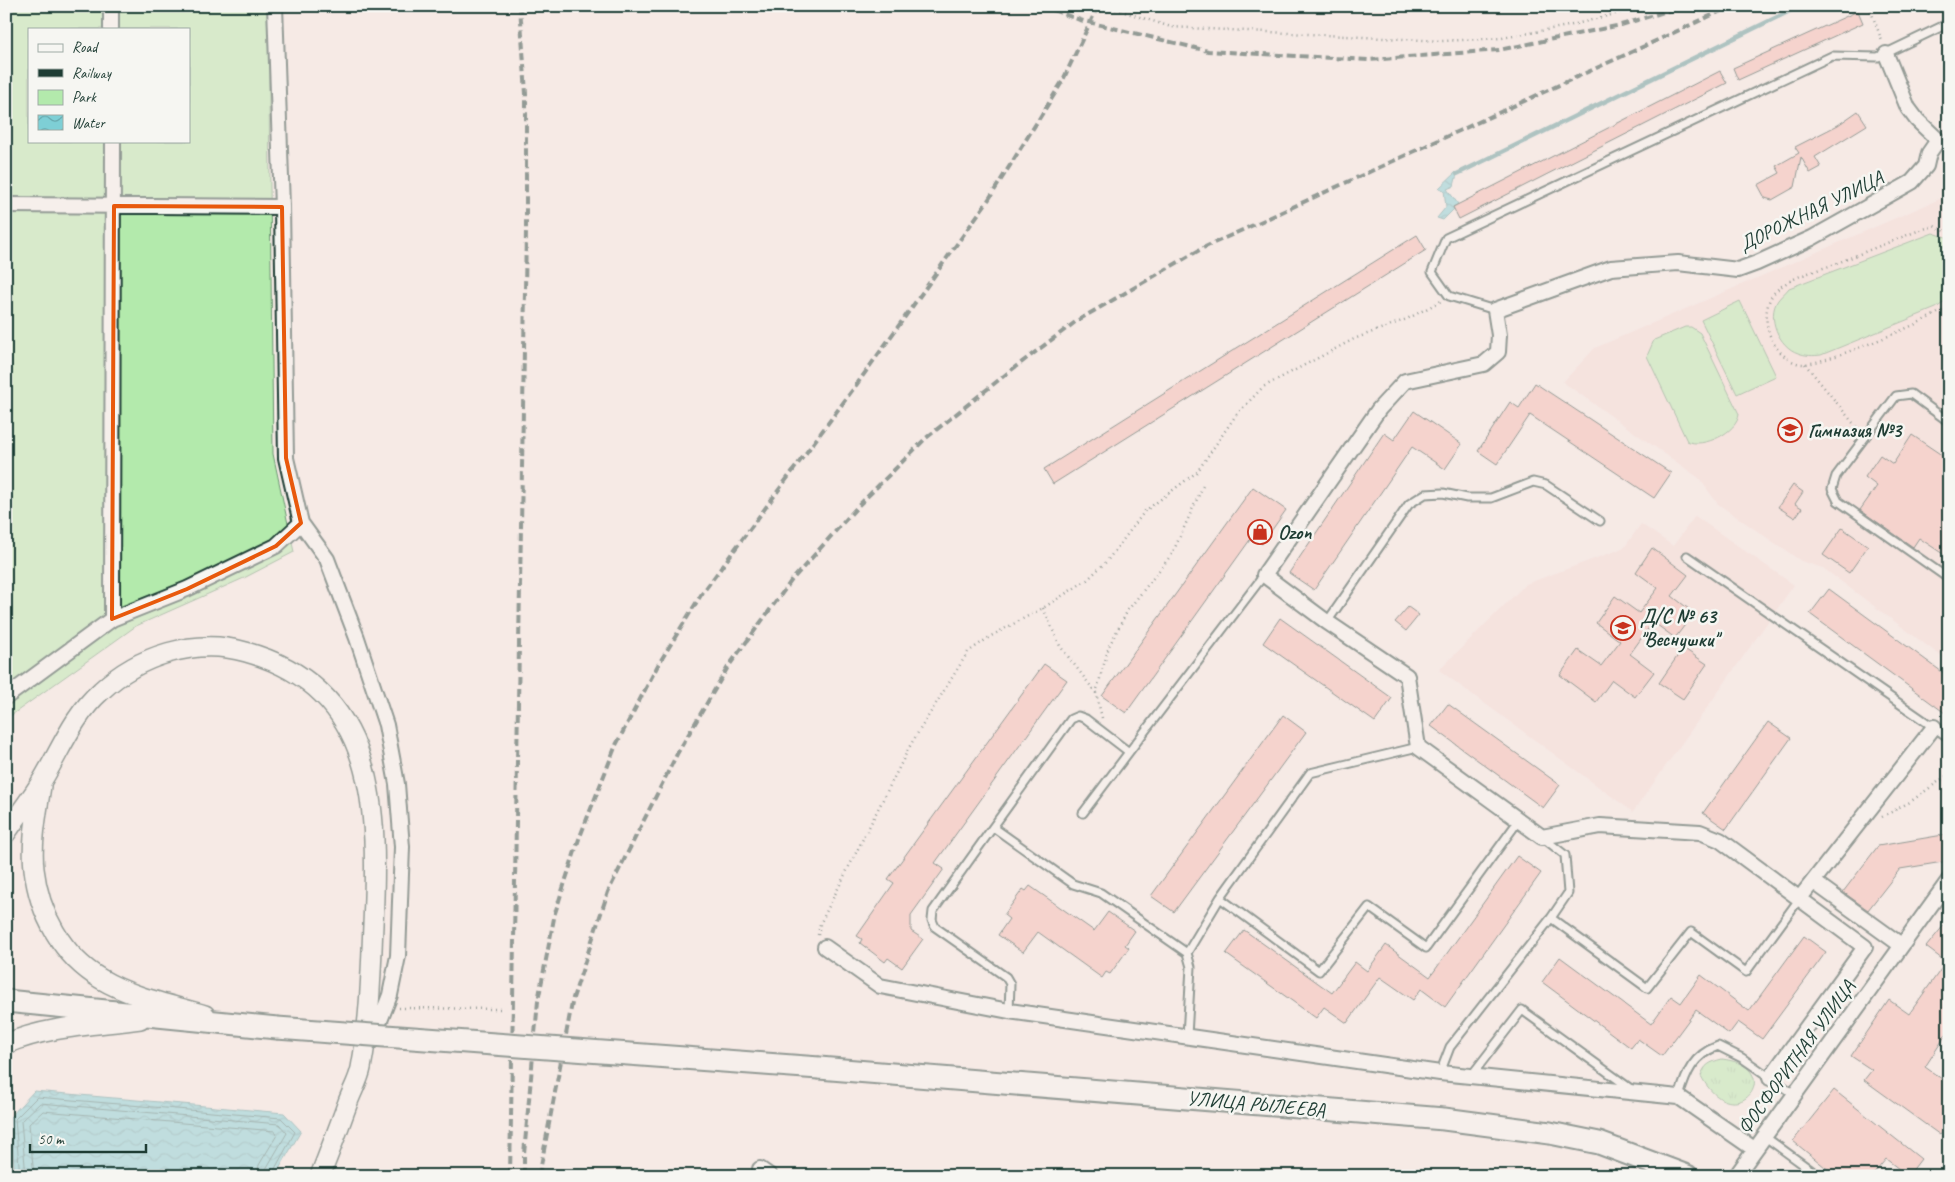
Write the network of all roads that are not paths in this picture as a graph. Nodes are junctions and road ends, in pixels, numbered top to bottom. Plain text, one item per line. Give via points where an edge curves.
1 (111, 6) edge
2 (275, 6) edge
3 (1949, 23) edge
4 (111, 28) edge
5 (1886, 54) junction
6 (113, 142) edge
7 (6, 205) edge
8 (114, 206) junction
9 (282, 207) junction
10 (1495, 310) junction
11 (1949, 422) edge
12 (1600, 521) dead end
13 (302, 523) junction
14 (1687, 556) dead end
15 (1264, 575) junction
16 (1949, 579) edge
17 (112, 619) junction
18 (1327, 622) junction
19 (6, 698) edge
20 (1934, 727) junction
21 (1949, 738) edge
22 (1418, 747) junction
23 (1129, 752) junction
24 (42, 780) junction
25 (1084, 813) dead end
26 (1519, 820) junction
27 (993, 827) junction
28 (6, 833) edge
29 (1542, 837) junction
30 (1949, 880) edge
31 (1814, 882) junction
32 (1220, 898) junction
33 (1800, 898) junction
34 (1551, 918) junction
35 (1901, 945) junction
36 (825, 947) road end
37 (1187, 953) junction
38 (6, 1001) edge
39 (1009, 1011) junction
40 (157, 1017) junction
41 (239, 1025) junction
42 (1187, 1036) junction
43 (6, 1044) edge
44 (361, 1070) junction
45 (1440, 1073) junction
46 (1471, 1076) junction
47 (1770, 1078) junction
48 (1635, 1092) junction
49 (1794, 1094) junction
50 (1679, 1097) junction
51 (1764, 1136) junction
52 (1754, 1150) junction
53 (320, 1176) edge
54 (1687, 1176) edge
55 (1736, 1176) edge
56 (1818, 1176) edge

1 - 4 street
2 - 9 street
3 - 5 lane
5 - 10 lane via 1863,58 1832,56 1446,238 1432,272 1449,296
5 - 10 street, ДОРОЖНАЯ УЛИЦА via 1908,108 1938,140 1926,166 1912,182 1812,238 1738,270 1678,263 1611,268
6 - 8 street
7 - 8 street
8 - 9 street
8 - 17 street
9 - 13 street via 286,458
10 - 15 street via 1498,352 1484,364 1405,382 1379,410
11 - 16 lane via 1910,394 1896,396 1836,476 1832,489 1838,501
12 - 18 lane via 1546,485 1533,482 1491,498 1425,494 1409,504
13 - 17 street via 276,546 187,589
13 - 44 street via 327,559 357,638 386,725 397,784 402,847 398,956 390,995
14 - 20 lane
15 - 18 street
15 - 23 lane
17 - 19 street
18 - 22 street via 1407,676
20 - 21 lane
20 - 31 street
22 - 26 street
22 - 32 lane via 1310,773
23 - 25 lane
23 - 27 lane via 1086,719 1078,716 1071,719
24 - 28 street
24 - 41 street via 34,868 40,900 61,943 76,961 101,980 142,996
24 - 44 street via 75,722 99,692 126,670 158,655 192,648 231,648 262,656 316,687 349,727 366,773 372,806 376,849 370,990
26 - 29 street
26 - 32 lane via 1426,948 1369,907 1319,971
27 - 37 lane via 1073,884 1101,893
27 - 39 lane via 933,911 932,920 935,927 1006,977 1010,984
29 - 33 street via 1600,826 1700,832 1720,840
29 - 34 lane via 1565,855 1568,893
30 - 35 street, ФОСФОРИТНАЯ УЛИЦА
31 - 33 street
31 - 35 street
32 - 37 lane
33 - 34 lane via 1746,972 1691,932 1647,988
33 - 47 street via 1865,946
34 - 45 lane via 1450,1047
35 - 49 street, ФОСФОРИТНАЯ УЛИЦА
36 - 39 street via 880,986
37 - 42 lane via 1191,967
38 - 40 main road, УЛИЦА РЫЛЕЕВА
39 - 42 street
40 - 41 main road, УЛИЦА РЫЛЕЕВА
40 - 43 street via 55,1031
41 - 54 main road, УЛИЦА РЫЛЕЕВА, bridge via 819,1068 1444,1120 1550,1133 1599,1143
42 - 45 street
44 - 53 street
45 - 46 street
46 - 48 street
46 - 48 lane via 1522,1010
47 - 49 lane
47 - 50 lane via 1718,1046 1706,1050 1686,1073
48 - 50 street
49 - 51 street, ФОСФОРИТНАЯ УЛИЦА
50 - 52 street
51 - 52 street, ФОСФОРИТНАЯ УЛИЦА
51 - 56 lane
52 - 55 street, ФОСФОРИТНАЯ УЛИЦА

